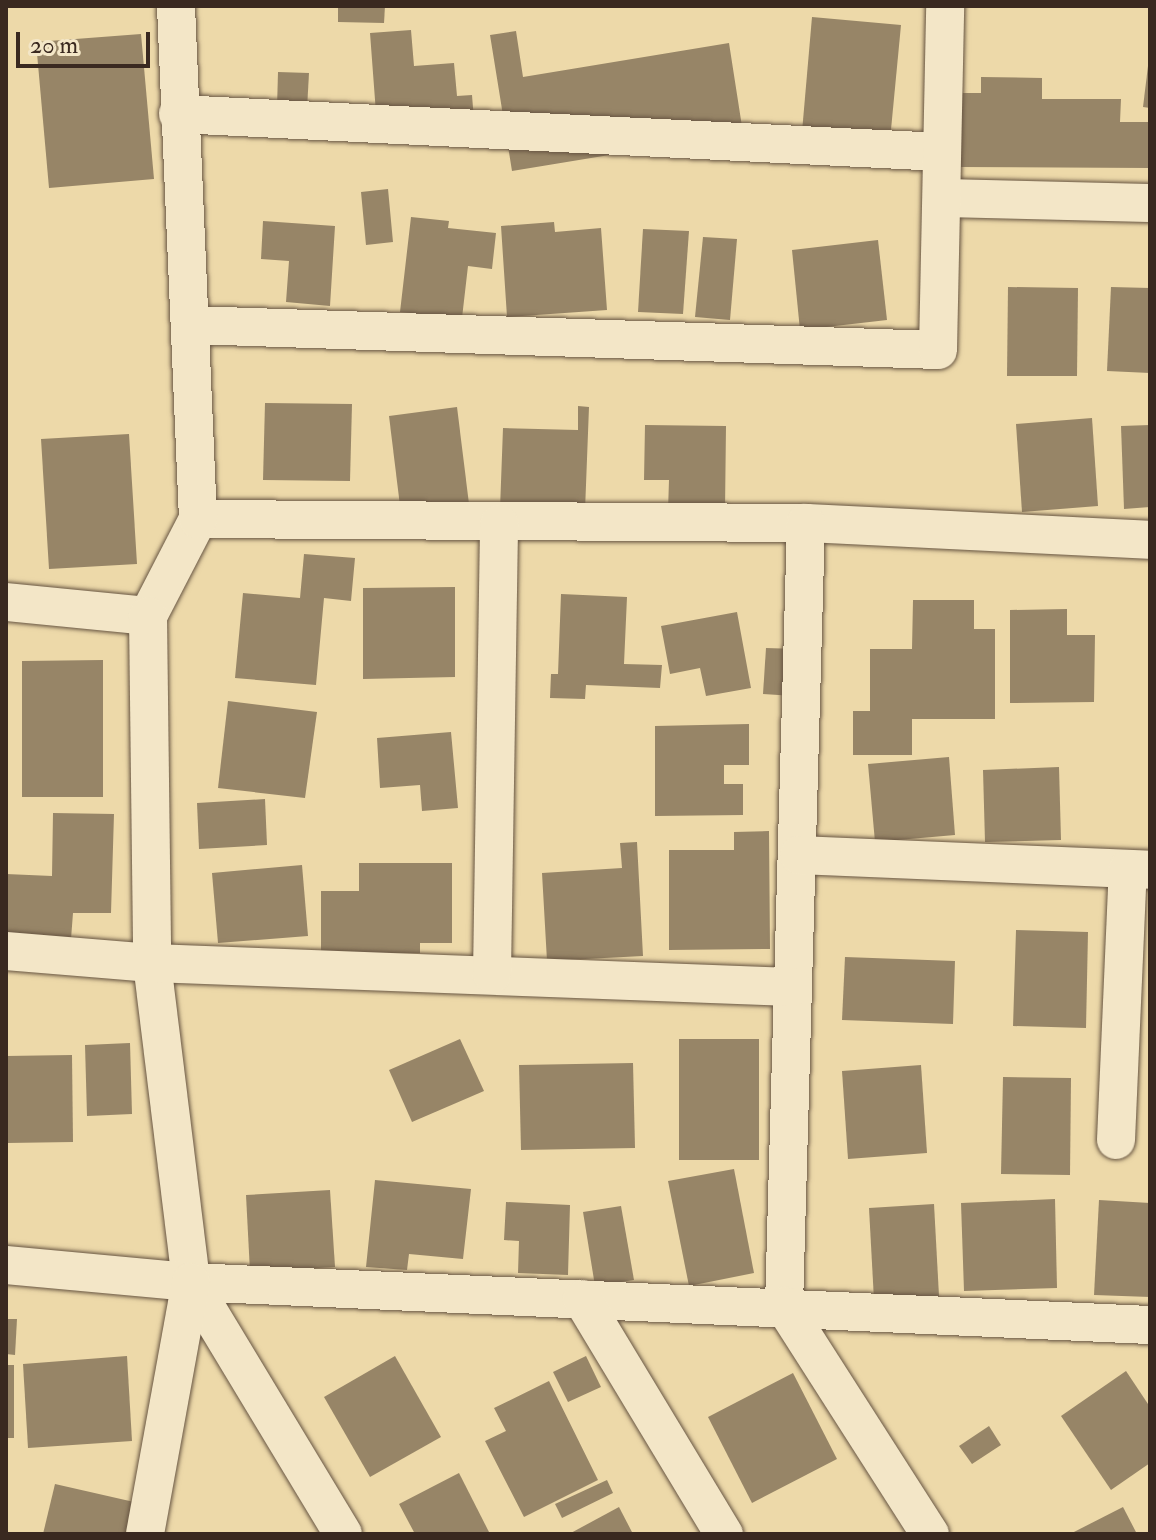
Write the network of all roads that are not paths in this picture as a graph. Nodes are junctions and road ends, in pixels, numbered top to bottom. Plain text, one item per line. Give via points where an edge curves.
1 (176, 6) edge
2 (945, 6) edge
3 (178, 114) junction
4 (941, 152) junction
5 (944, 198) junction
6 (1150, 203) edge
7 (192, 325) junction
8 (198, 519) junction
9 (806, 523) junction
10 (499, 524) junction
11 (1150, 540) edge
12 (6, 602) edge
13 (148, 616) junction
14 (799, 855) junction
15 (1139, 870) edge
16 (6, 951) edge
17 (152, 963) junction
18 (492, 974) junction
19 (792, 987) junction
20 (1116, 1140) dead end
21 (6, 1265) edge
22 (191, 1282) junction
23 (582, 1299) junction
24 (784, 1306) junction
25 (1150, 1325) edge
26 (145, 1534) edge
27 (343, 1534) edge
28 (724, 1534) edge
29 (930, 1534) edge

1 - 3 street
2 - 4 street
3 - 4 street
3 - 7 street
4 - 5 street
5 - 6 street
5 - 7 street via 938,350
7 - 8 street
8 - 10 street
8 - 13 street
9 - 10 street
9 - 11 street
9 - 14 street
10 - 18 street
12 - 13 street
13 - 17 street
14 - 15 street
14 - 19 street
15 - 20 street
16 - 17 street
17 - 18 street
17 - 22 street
18 - 19 street
19 - 24 street
21 - 22 street
22 - 23 street
22 - 26 street
22 - 27 street
23 - 24 street
23 - 28 street
24 - 25 street
24 - 29 street

